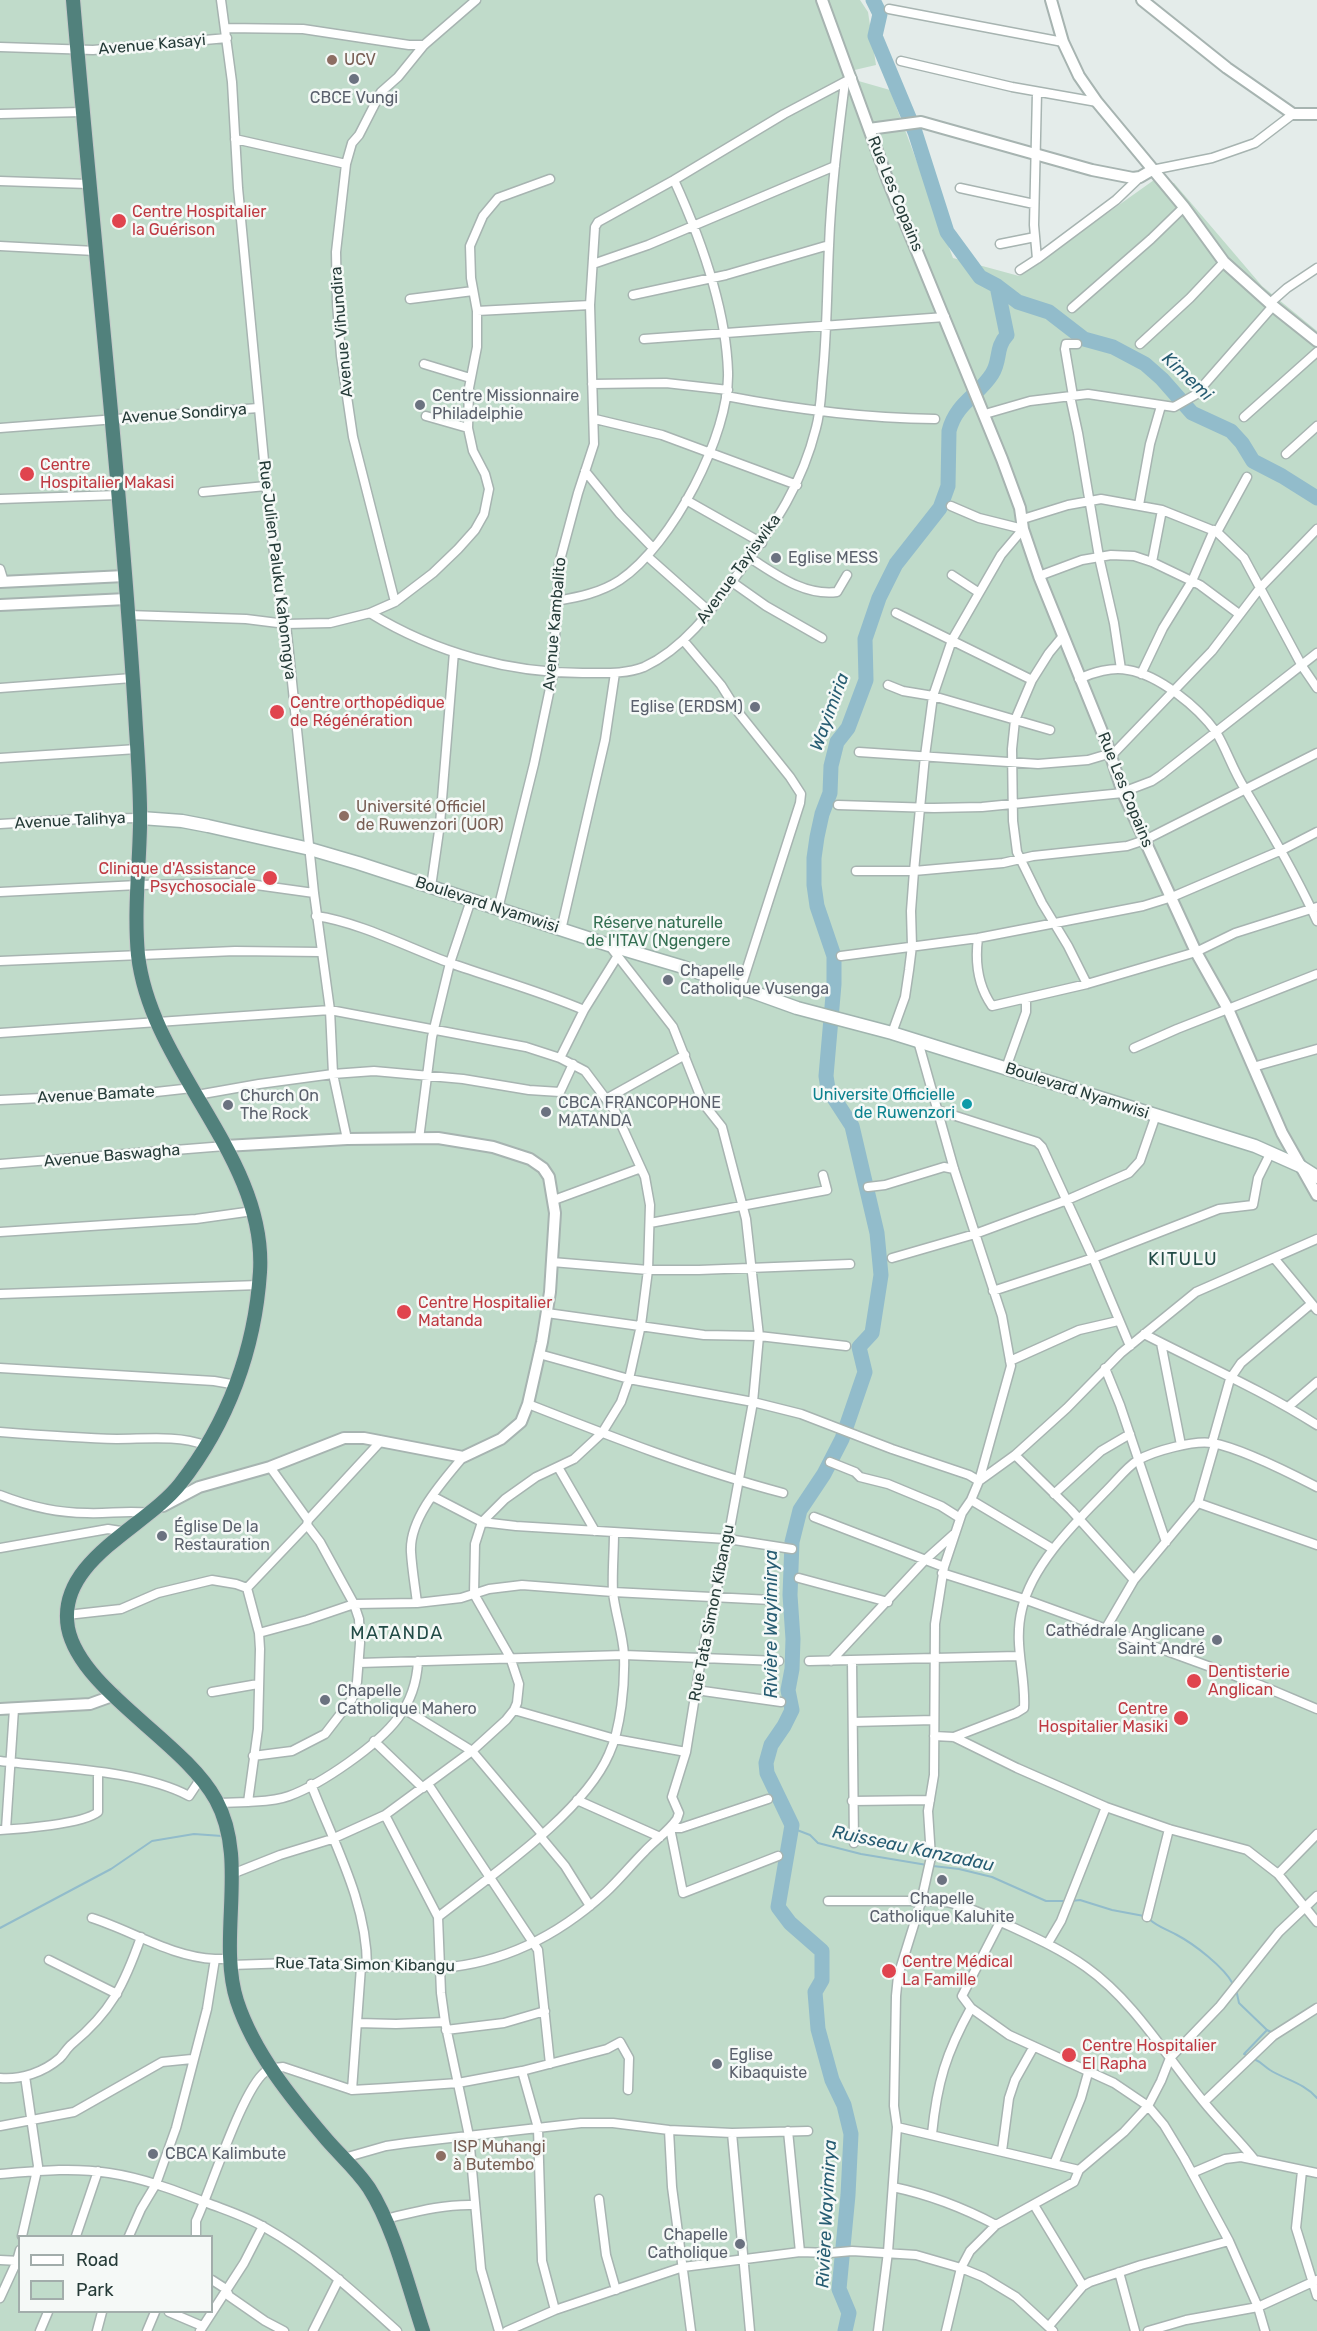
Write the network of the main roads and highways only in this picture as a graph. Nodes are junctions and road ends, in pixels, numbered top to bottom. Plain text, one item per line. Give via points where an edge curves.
1 (73, 0) edge
2 (141, 818) junction
3 (1316, 1175) edge
4 (423, 2331) edge

1 - 2 highway via 127,599
2 - 3 main road, Boulevard Nyamwisi via 208,825 310,849 683,967 797,1008 892,1032 1271,1152
2 - 4 highway via 139,955 146,993 157,1023 243,1180 260,1242 259,1285 246,1360 224,1416 178,1486 78,1575 67,1615 68,1630 80,1658 188,1763 219,1803 232,1874 231,1962 237,2002 271,2068 371,2190 385,2219

